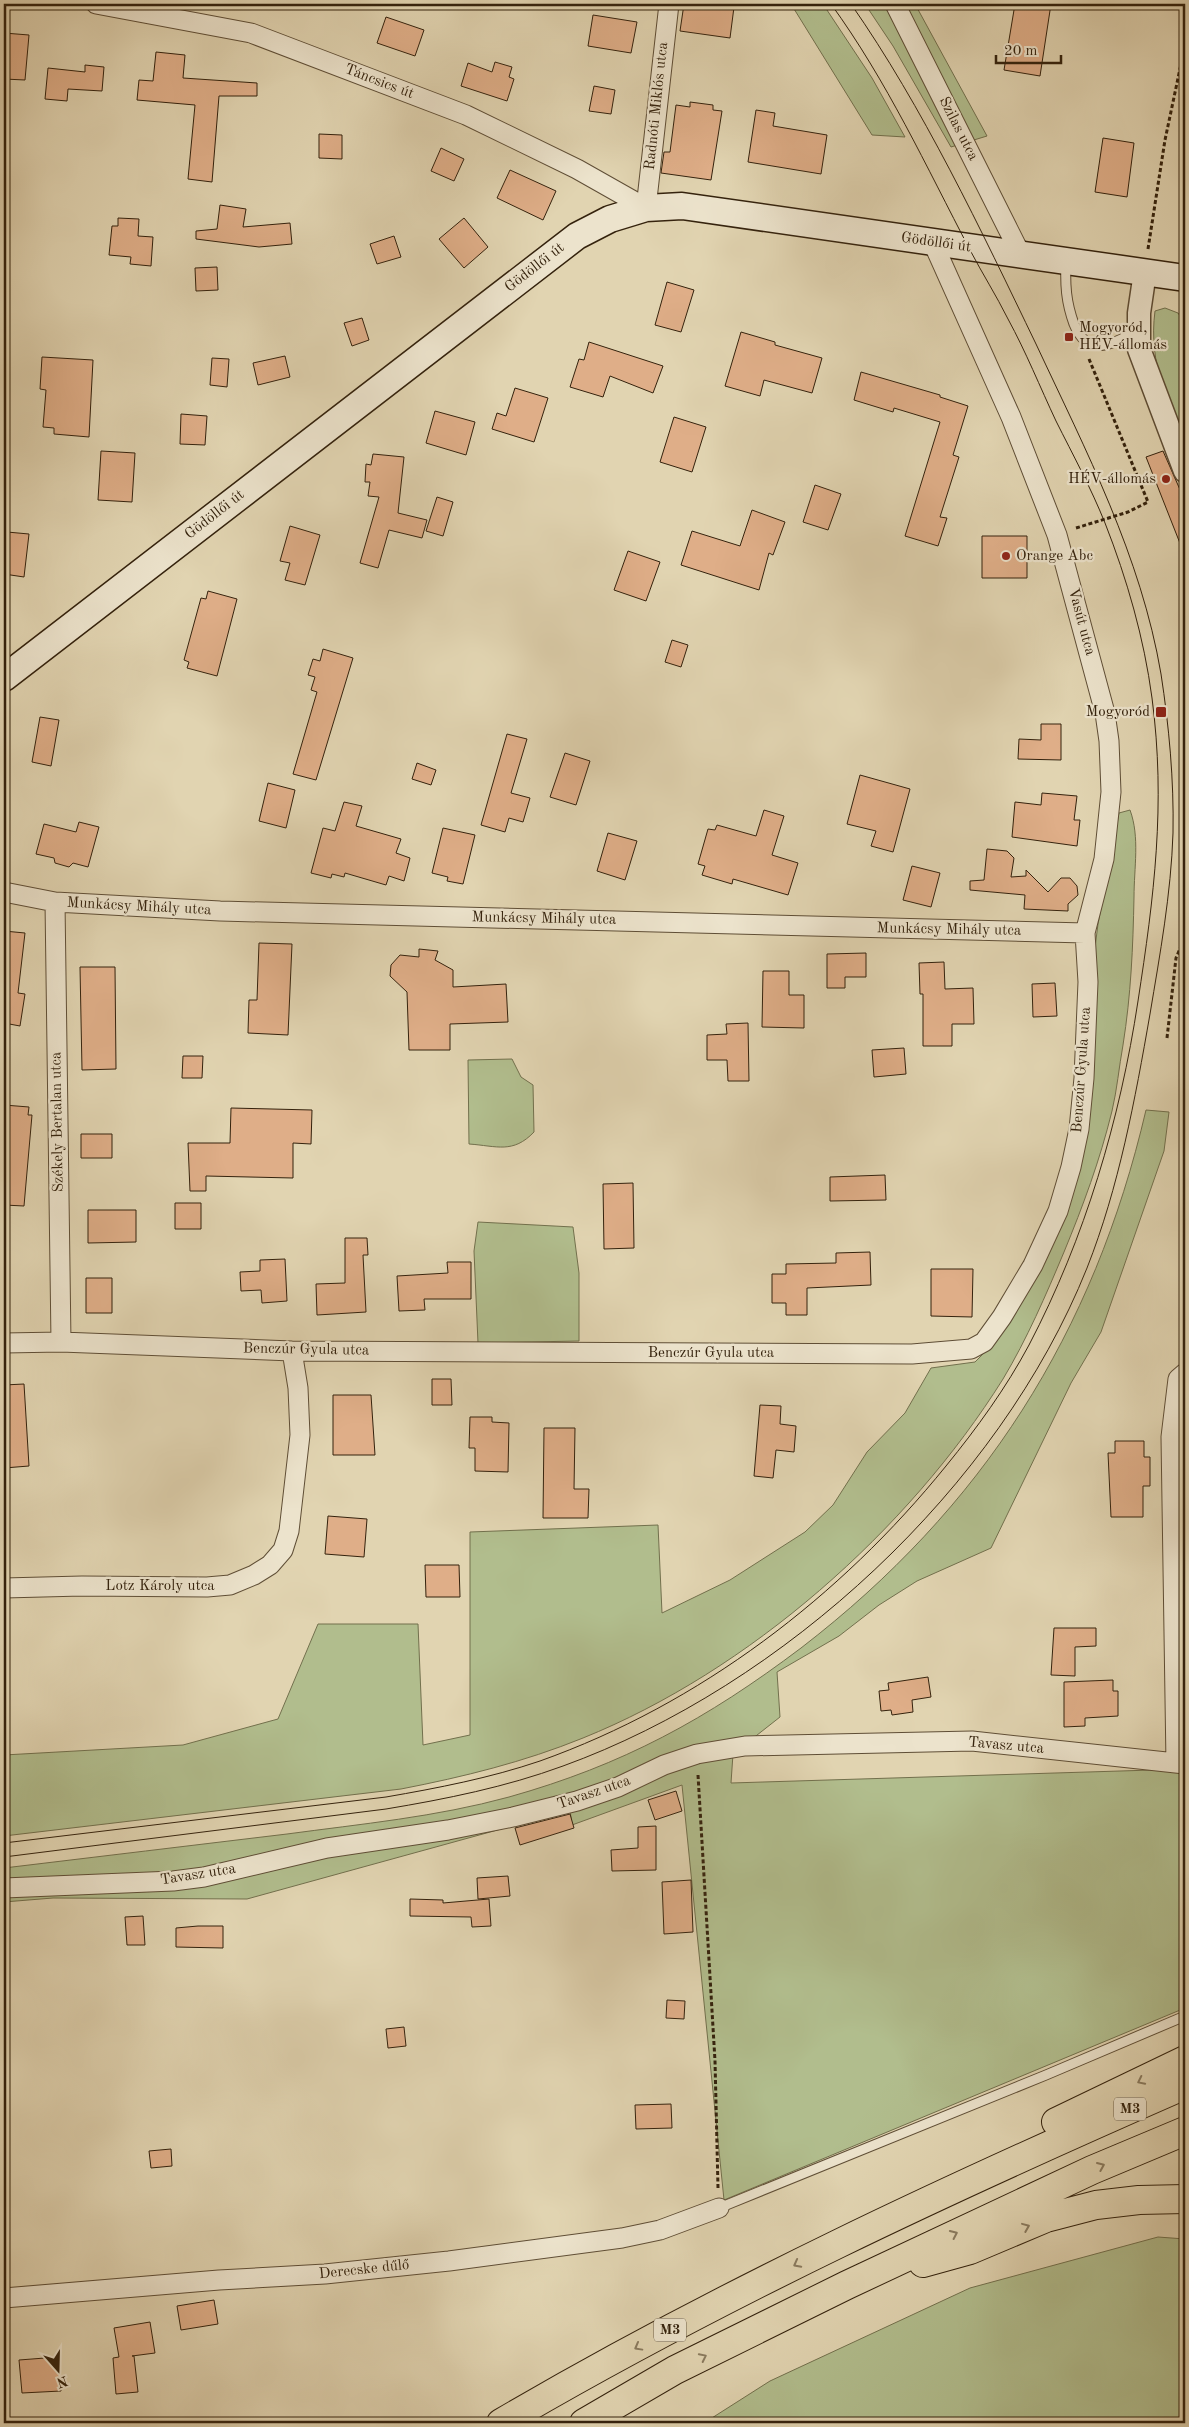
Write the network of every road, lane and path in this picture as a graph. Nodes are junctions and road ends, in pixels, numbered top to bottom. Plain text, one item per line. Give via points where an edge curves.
1 (96, 4) edge
2 (669, 4) edge
3 (895, 4) edge
4 (1185, 45) edge
5 (1185, 52) edge
6 (646, 208) junction
7 (933, 243) junction
8 (1021, 255) junction
9 (1066, 262) junction
10 (1145, 272) junction
11 (1185, 278) edge
12 (1138, 330) junction
13 (1080, 338) junction
14 (1185, 471) edge
15 (1057, 536) junction
16 (4, 678) edge
17 (4, 892) edge
18 (55, 902) junction
19 (1085, 933) junction
20 (1185, 937) edge
21 (1167, 1038) dead end
22 (61, 1342) junction
23 (4, 1343) edge
24 (292, 1351) junction
25 (1185, 1373) edge
26 (4, 1588) edge
27 (697, 1754) junction
28 (1181, 1763) edge
29 (4, 1888) edge
30 (1185, 2016) edge
31 (1185, 2060) edge
32 (1185, 2085) edge
33 (1185, 2131) edge
34 (1185, 2200) edge
35 (718, 2208) junction
36 (840, 2241) junction
37 (847, 2285) junction
38 (4, 2298) edge
39 (501, 2423) edge
40 (584, 2423) edge

1 - 6 street, Táncsics út via 251,33 466,115 577,168
2 - 6 street, Radnóti Miklós utca
3 - 8 street, Szilas utca
4 - 5 path
5 - 10 path via 1165,140
6 - 7 main road, Gödöllői út via 682,206
6 - 16 main road, Gödöllői út via 610,219 577,236
7 - 8 main road, Gödöllői út
7 - 15 street, Vasút utca via 1011,417
8 - 9 main road, Gödöllői út
9 - 10 main road, Gödöllői út
9 - 13 lane via 1066,299
10 - 11 main road, Gödöllői út
10 - 12 street
12 - 13 lane via 1120,341 1104,345
12 - 14 street via 1143,362
13 - 15 path via 1148,502
15 - 19 street, Vasút utca via 1105,713 1110,756 1110,820 1104,859
17 - 18 street, Munkácsy Mihály utca
18 - 19 street, Munkácsy Mihály utca via 220,911
18 - 22 street, Székely Bertalan utca
19 - 24 street, Benczúr Gyula utca via 1088,982 1084,1078 1072,1167 1058,1210 1033,1265 984,1342 970,1349 912,1354
20 - 21 path via 1176,958
22 - 23 street, Benczúr Gyula utca
22 - 24 street, Benczúr Gyula utca
24 - 26 street, Lotz Károly utca via 300,1435 289,1531 283,1550 270,1565 254,1576 230,1585 207,1587
25 - 28 street via 1178,1380 1171,1437
27 - 28 street, Tavasz utca via 745,1746 972,1741
27 - 29 street, Tavasz utca via 577,1801 448,1830 328,1848 204,1877
27 - 35 path via 715,2061
30 - 35 lane
31 -> 36 highway via 923,2187
32 - 36 highway, M3
37 -> 33 highway, M3 via 1092,2170
37 -> 34 highway via 970,2250 1046,2218 1096,2205 1139,2200
35 - 38 street, Derecske dűlő via 660,2230 622,2238 449,2261 324,2274
36 -> 39 highway, M3
40 -> 37 highway, M3 via 675,2370

